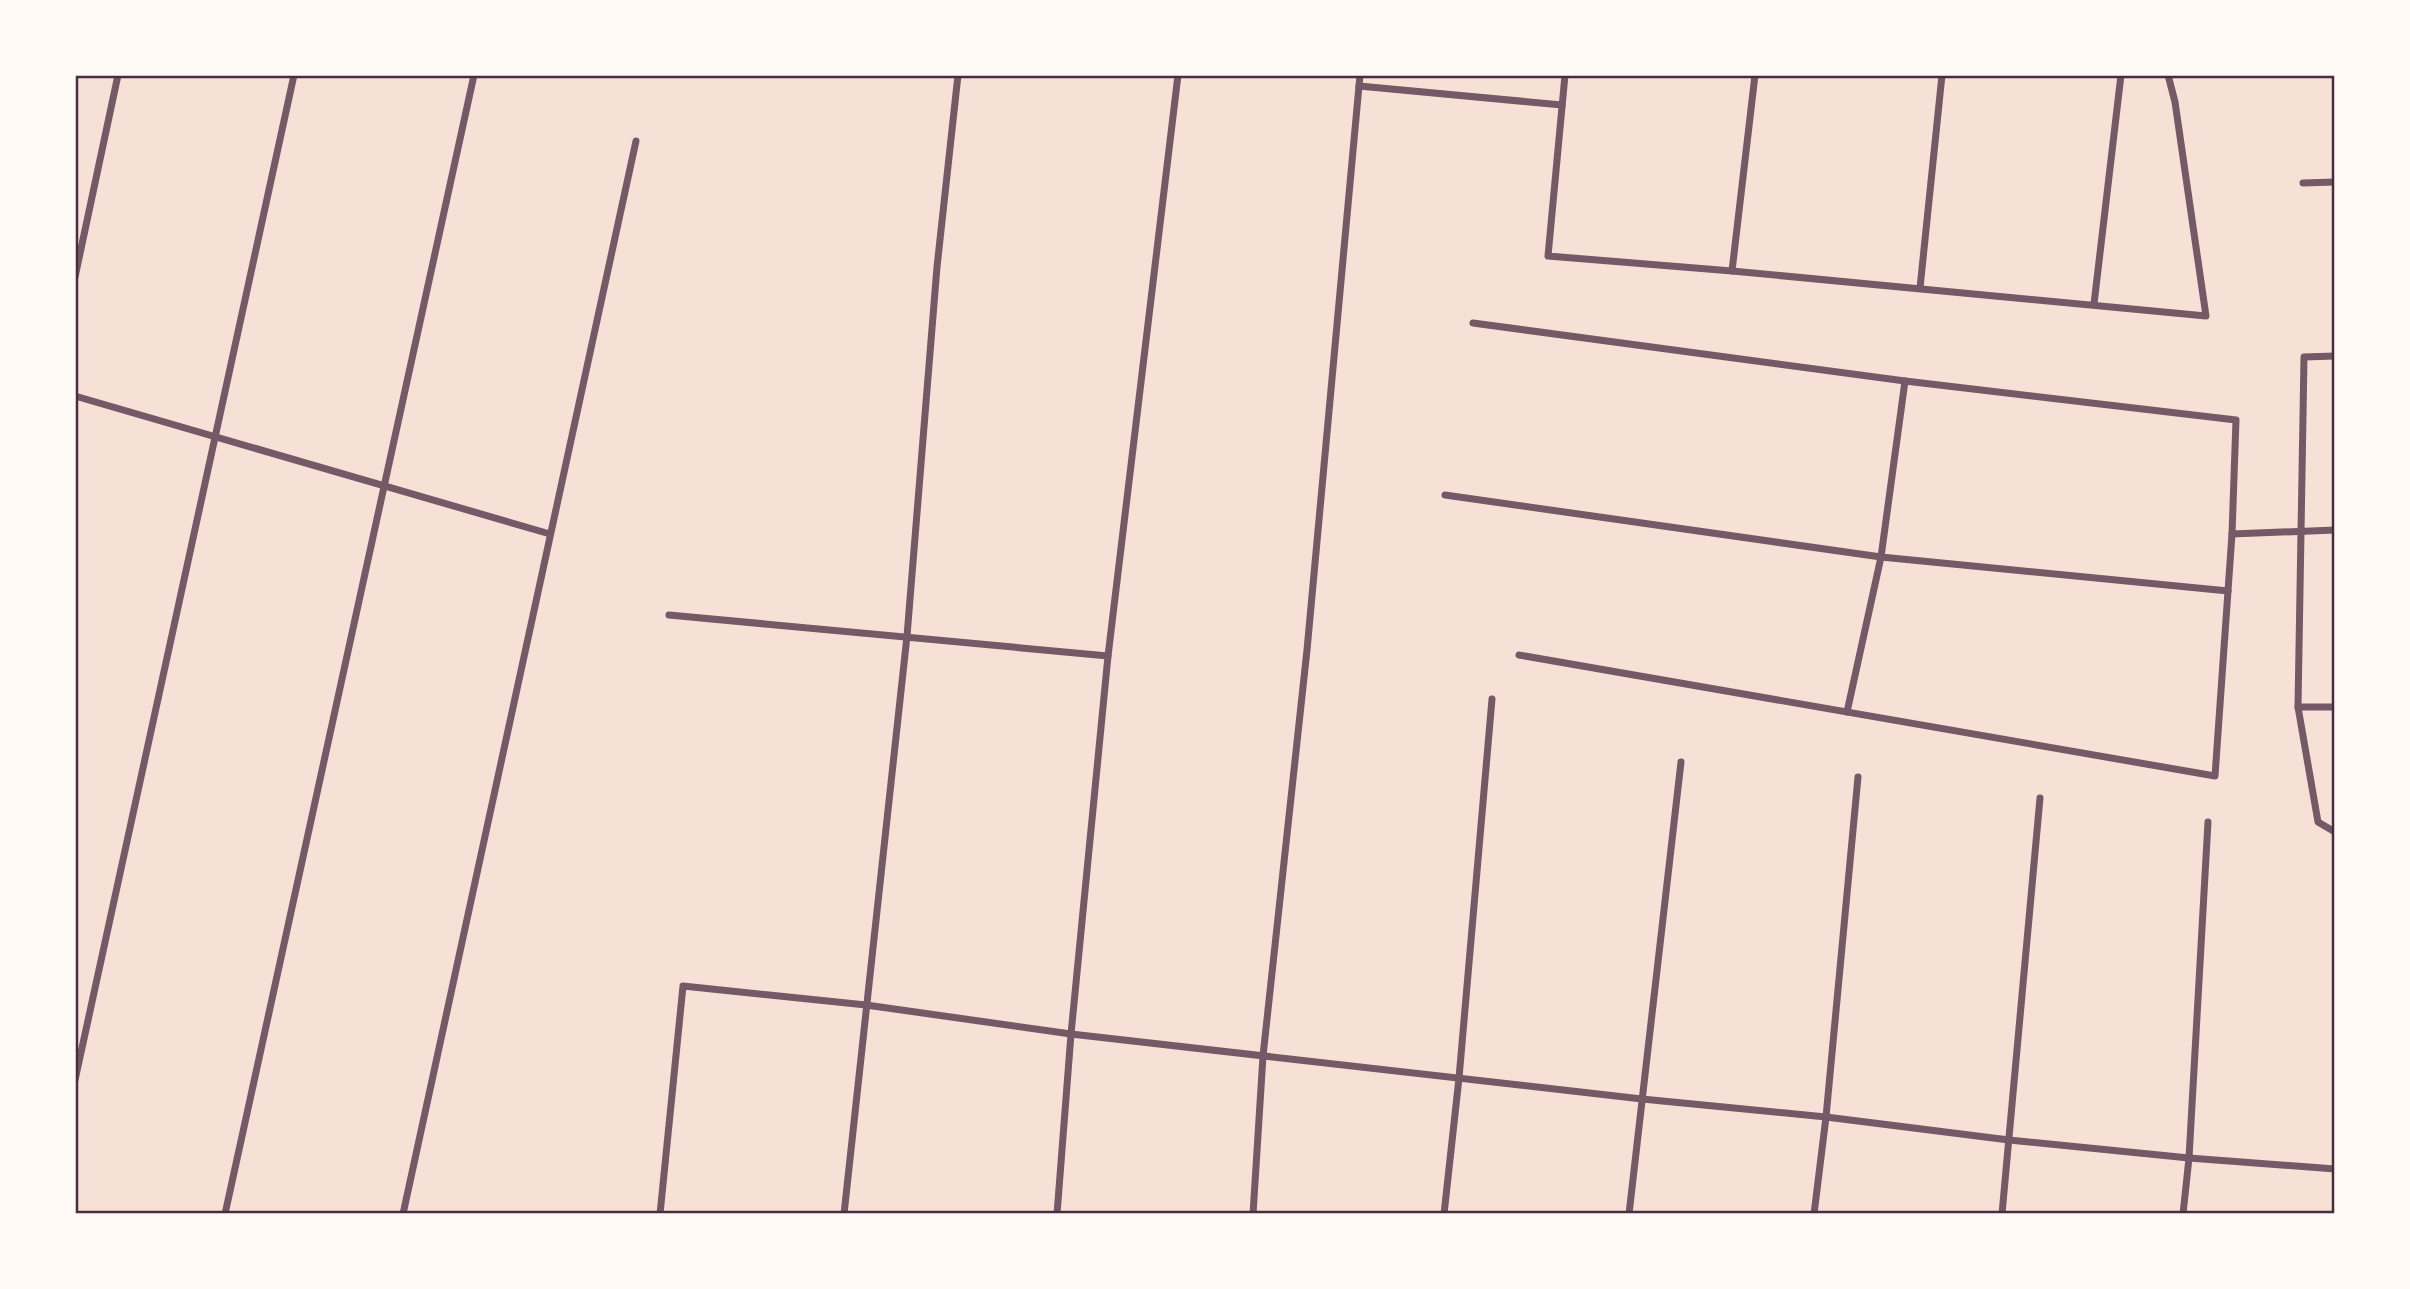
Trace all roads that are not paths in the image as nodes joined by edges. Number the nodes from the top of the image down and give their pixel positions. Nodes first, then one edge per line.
1 (118, 75) edge
2 (294, 75) edge
3 (474, 75) edge
4 (958, 75) edge
5 (1178, 75) edge
6 (1360, 75) edge
7 (1565, 75) edge
8 (1755, 75) edge
9 (1942, 75) edge
10 (2121, 75) edge
11 (2168, 75) edge
12 (1359, 86) junction
13 (1562, 105) junction
14 (636, 141) dead end
15 (2335, 182) edge
16 (2303, 183) dead end
17 (1732, 271) junction
18 (75, 277) edge
19 (1920, 288) junction
20 (2094, 304) junction
21 (1473, 323) dead end
22 (2335, 356) edge
23 (1905, 381) junction
24 (75, 396) edge
25 (215, 437) junction
26 (384, 486) junction
27 (1445, 495) dead end
28 (2335, 530) edge
29 (2300, 531) junction
30 (550, 534) junction
31 (2232, 534) junction
32 (1881, 557) junction
33 (2228, 591) junction
34 (669, 615) dead end
35 (906, 636) junction
36 (1519, 655) dead end
37 (1108, 656) junction
38 (1492, 699) dead end
39 (2298, 707) junction
40 (2335, 707) edge
41 (1847, 712) junction
42 (1681, 761) dead end
43 (1858, 777) dead end
44 (2040, 798) dead end
45 (2208, 822) dead end
46 (2335, 832) edge
47 (866, 1006) junction
48 (1071, 1034) junction
49 (1263, 1056) junction
50 (1460, 1078) junction
51 (75, 1080) edge
52 (1642, 1099) junction
53 (1826, 1116) junction
54 (2009, 1140) junction
55 (2189, 1158) junction
56 (2335, 1169) edge
57 (225, 1214) edge
58 (403, 1214) edge
59 (660, 1214) edge
60 (844, 1214) edge
61 (1057, 1214) edge
62 (1252, 1214) edge
63 (1444, 1214) edge
64 (1629, 1214) edge
65 (1814, 1214) edge
66 (2002, 1214) edge
67 (2183, 1214) edge

1 - 18 street
2 - 25 street
3 - 26 street
4 - 35 street
5 - 37 street
6 - 12 street
7 - 13 street
8 - 17 street
9 - 19 street
10 - 20 street
11 - 20 street
12 - 13 street
12 - 49 street
13 - 17 street
14 - 30 street
15 - 16 street
17 - 19 street
19 - 20 street
21 - 23 street
22 - 29 street
23 - 31 street
23 - 32 street
24 - 25 street
25 - 26 street
25 - 51 street
26 - 30 street
26 - 57 street
27 - 32 street
28 - 29 street
29 - 31 street
29 - 39 street
30 - 58 street
31 - 33 street
32 - 33 street
32 - 41 street
33 - 41 street
34 - 35 street
35 - 37 street
35 - 47 street
36 - 41 street
37 - 48 street
38 - 50 street
39 - 40 street
39 - 46 street
42 - 52 street
43 - 53 street
44 - 54 street
45 - 55 street
47 - 48 street
47 - 59 street
47 - 60 street
48 - 49 street
48 - 61 street
49 - 50 street
49 - 62 street
50 - 52 street
50 - 63 street
52 - 53 street
52 - 64 street
53 - 54 street
53 - 65 street
54 - 55 street
54 - 66 street
55 - 56 street
55 - 67 street

